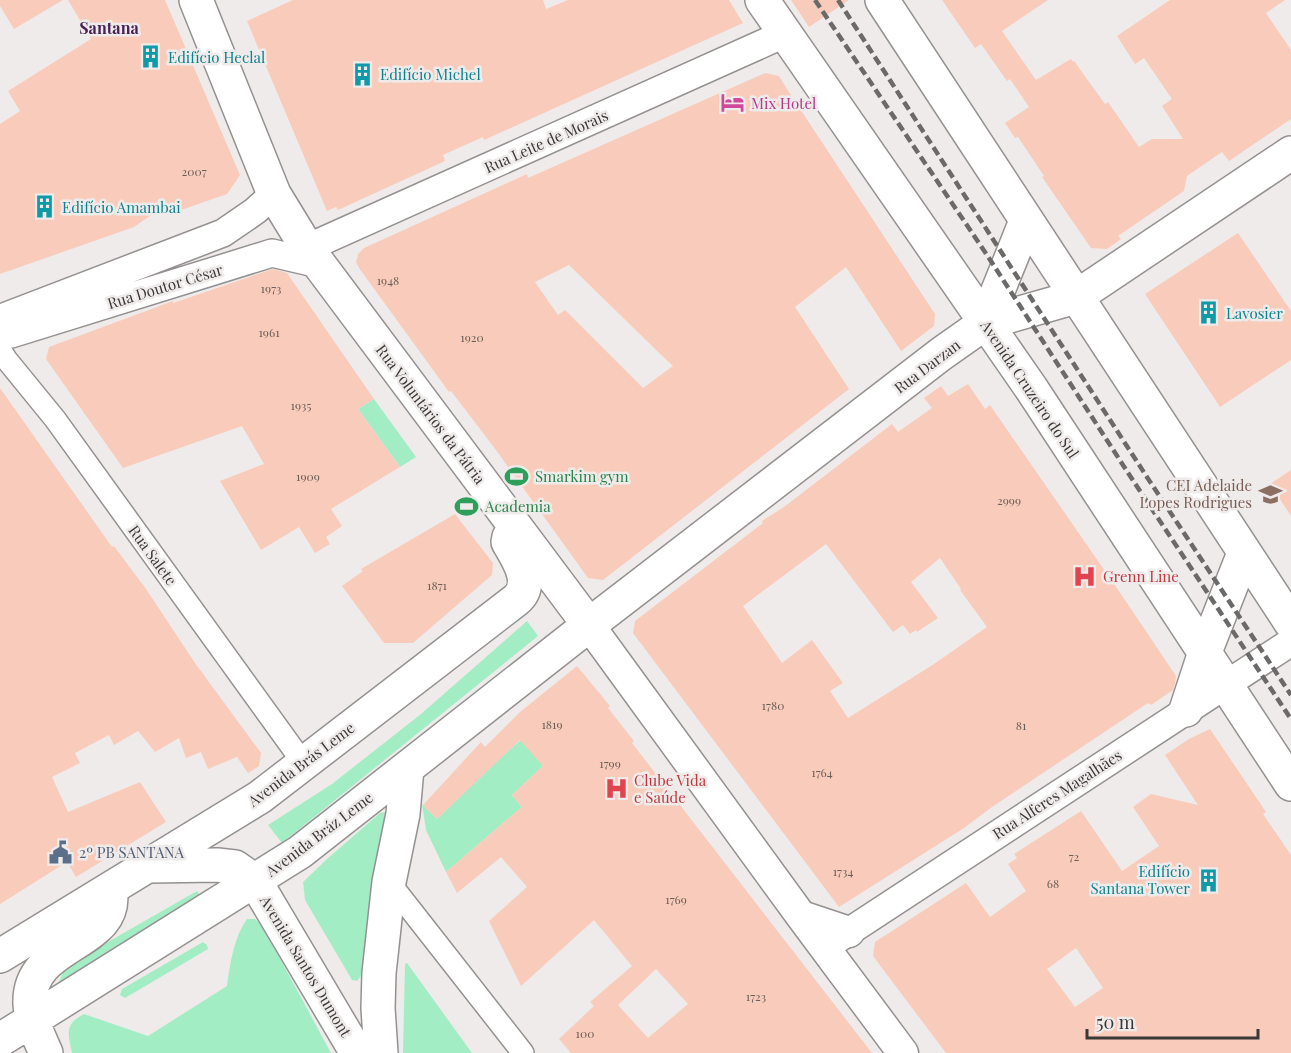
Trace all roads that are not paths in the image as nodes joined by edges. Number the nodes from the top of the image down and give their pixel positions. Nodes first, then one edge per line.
1 (196, 0) edge
2 (762, 0) edge
3 (882, 0) edge
4 (784, 34) junction
5 (1291, 153) edge
6 (274, 194) junction
7 (1026, 221) junction
8 (313, 256) junction
9 (1076, 297) junction
10 (985, 323) junction
11 (3, 332) edge
12 (511, 521) junction
13 (1244, 553) junction
14 (1291, 624) edge
15 (589, 625) junction
16 (1291, 642) edge
17 (1205, 652) junction
18 (1225, 684) junction
19 (1185, 710) junction
20 (304, 764) junction
21 (407, 768) junction
22 (1291, 784) edge
23 (150, 866) junction
24 (255, 881) junction
25 (389, 882) junction
26 (110, 890) junction
27 (836, 940) junction
28 (0, 956) edge
29 (32, 1020) junction
30 (0, 1040) edge
31 (46, 1053) edge
32 (357, 1053) edge
33 (381, 1053) edge
34 (523, 1053) edge
35 (903, 1053) edge

1 - 6 main road, Rua Voluntários da Pátria
2 - 4 main road, Avenida Cruzeiro do Sul
3 - 7 main road
4 - 8 street, Rua Leite de Morais
4 - 10 main road, Avenida Cruzeiro do Sul
5 - 9 main road, Rua Darzan
6 - 8 main road, Rua Voluntários da Pátria
6 - 11 street, Rua Doutor César
7 - 9 main road
7 - 10 main road
8 - 11 street, Rua Doutor César
8 - 12 main road, Rua Voluntários da Pátria
9 - 10 main road, Rua Darzan
9 - 13 main road
10 - 15 main road, Rua Darzan
10 - 17 main road, Avenida Cruzeiro do Sul
11 - 20 street, Rua Salete
12 - 15 main road, Rua Voluntários da Pátria
12 - 20 main road, Avenida Brás Leme
13 - 14 main road
13 - 17 main road
15 - 21 main road, Avenida Bráz Leme
15 - 27 main road, Rua Voluntários da Pátria
16 - 18 street, Rua Alferes Magalhães
17 - 18 main road, Avenida Cruzeiro do Sul
17 - 19 main road
18 - 19 street, Rua Alferes Magalhães
18 - 22 main road, Avenida Cruzeiro do Sul
19 - 27 street, Rua Alferes Magalhães
20 - 23 main road, Avenida Brás Leme
21 - 24 main road, Avenida Bráz Leme
21 - 25 main road
23 - 24 main road, Avenida Santos Dumont
23 - 26 main road, Avenida Brás Leme
24 - 29 main road, Avenida Bráz Leme
24 - 32 main road, Avenida Santos Dumont
25 - 33 main road
25 - 34 street
26 - 28 main road, Avenida Brás Leme
26 - 29 main road
27 - 35 main road, Rua Voluntários da Pátria
29 - 30 main road
29 - 31 main road

